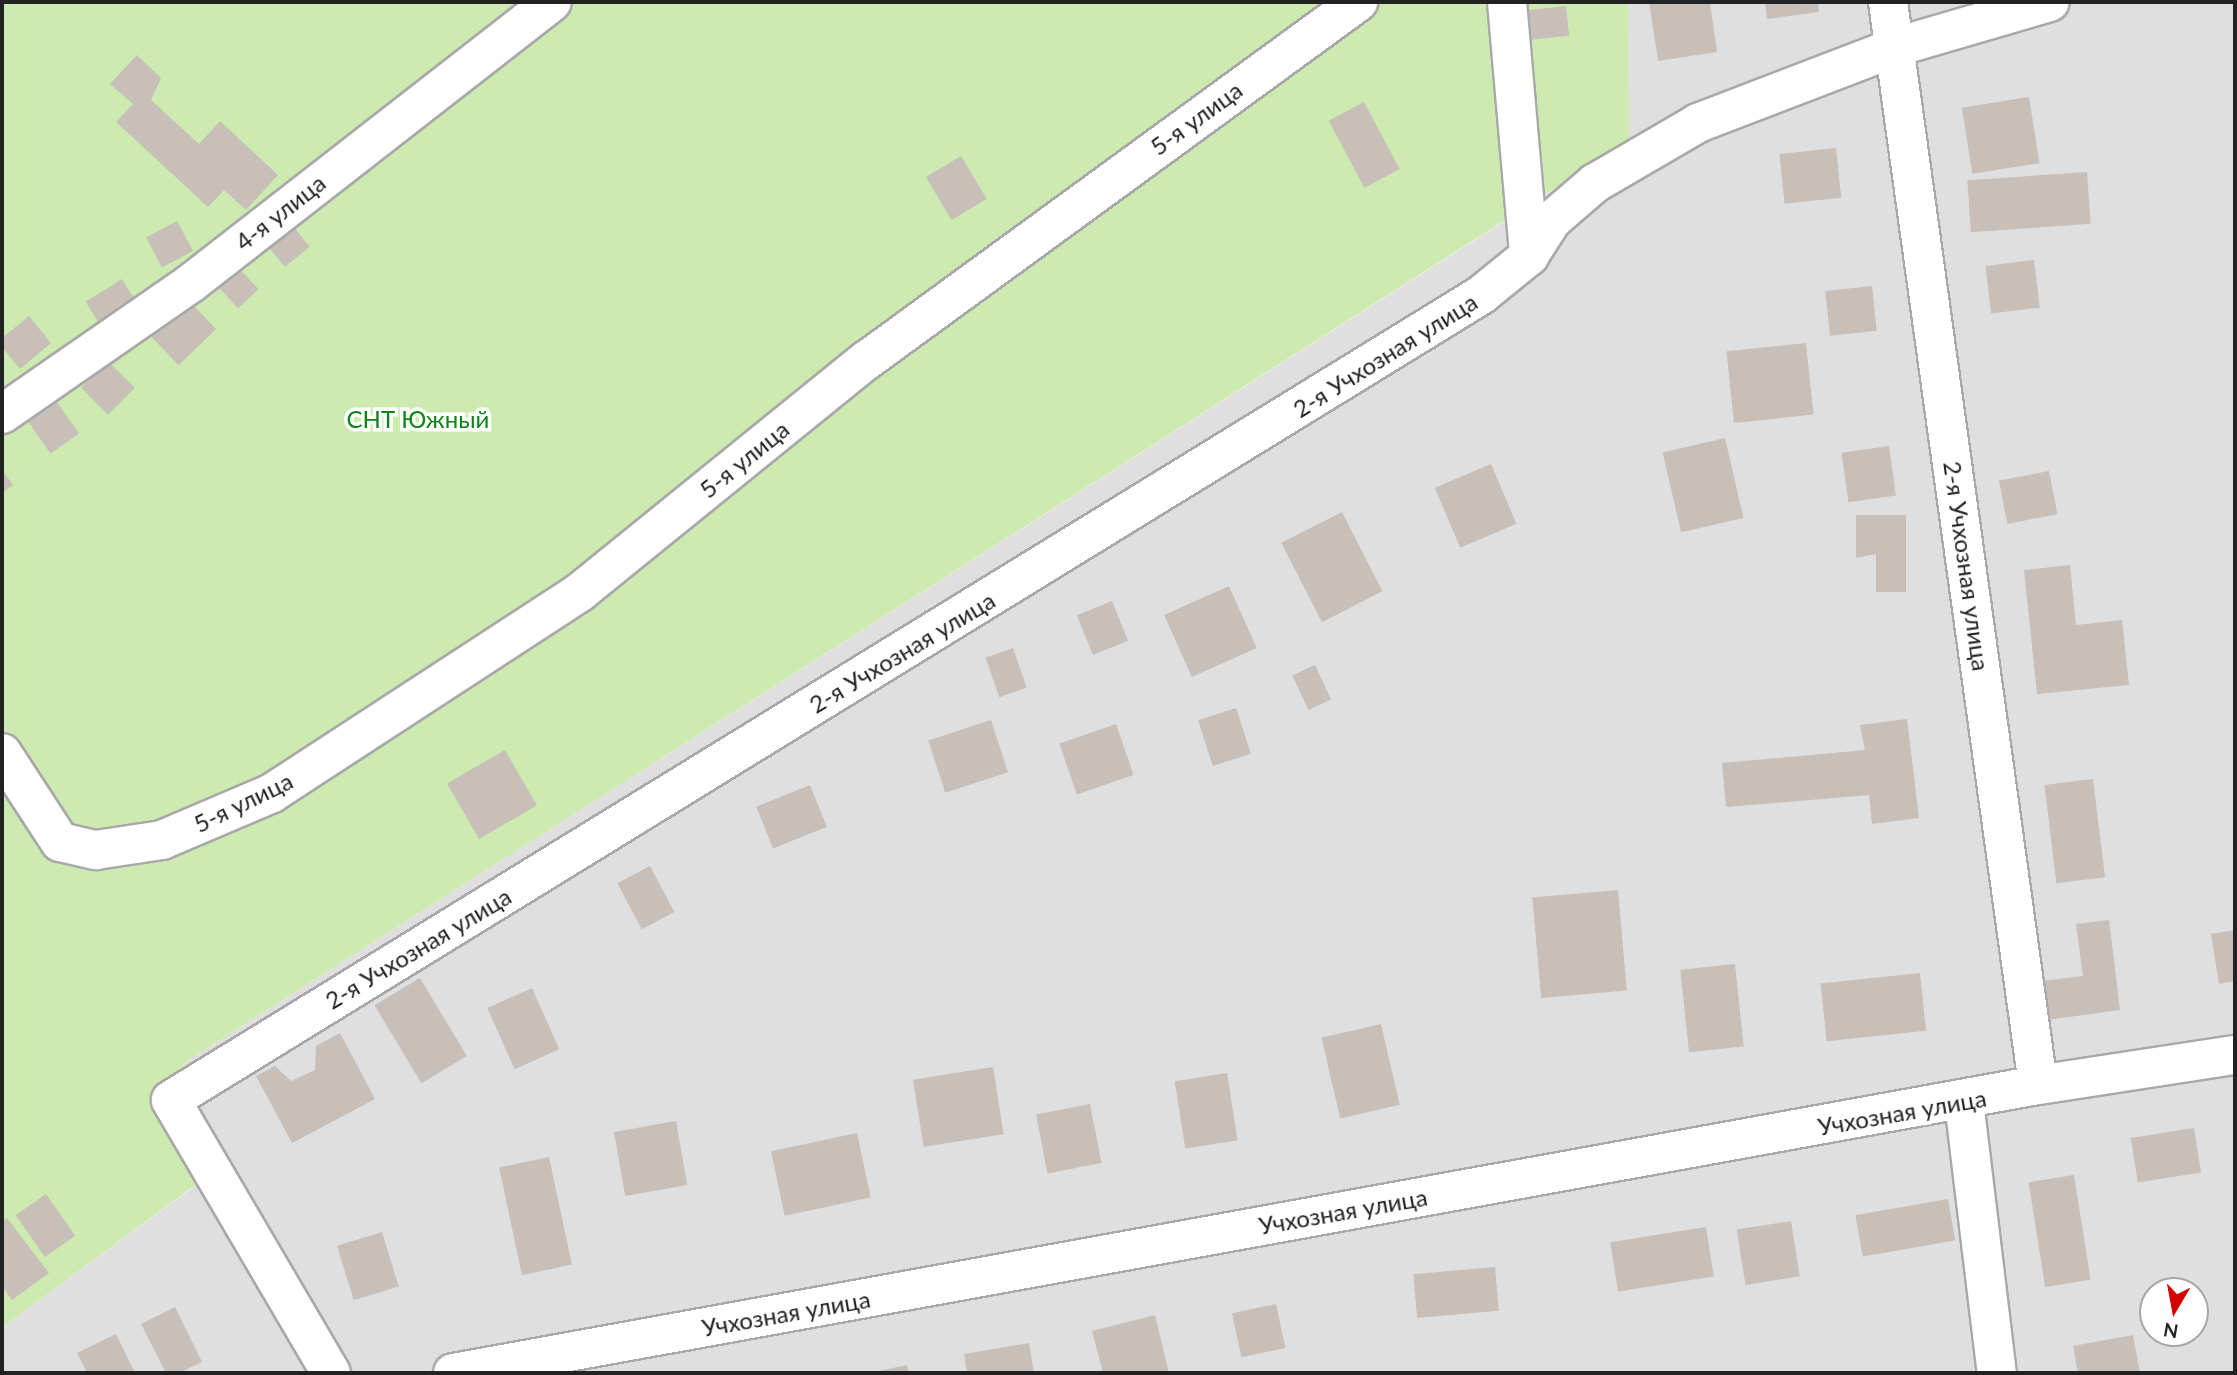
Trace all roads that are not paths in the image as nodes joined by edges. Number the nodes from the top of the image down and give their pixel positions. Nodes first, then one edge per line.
1 (552, 2) edge
2 (1358, 2) edge
3 (1507, 2) edge
4 (1888, 2) edge
5 (2050, 2) edge
6 (1896, 47) junction
7 (1529, 257) junction
8 (2, 414) edge
9 (2, 753) edge
10 (2235, 1055) edge
11 (2038, 1085) junction
12 (1964, 1102) junction
13 (331, 1373) edge
14 (453, 1373) edge
15 (1997, 1373) edge

1 - 8 street, 4-я улица
2 - 9 street, 5-я улица
3 - 7 street
4 - 6 street, 2-я Учхозная улица
5 - 6 street, 2-я Учхозная улица
6 - 7 street, 2-я Учхозная улица
6 - 11 street, 2-я Учхозная улица
7 - 13 street, 2-я Учхозная улица
10 - 11 street, Учхозная улица
11 - 12 street, Учхозная улица
12 - 14 street, Учхозная улица
12 - 15 street

